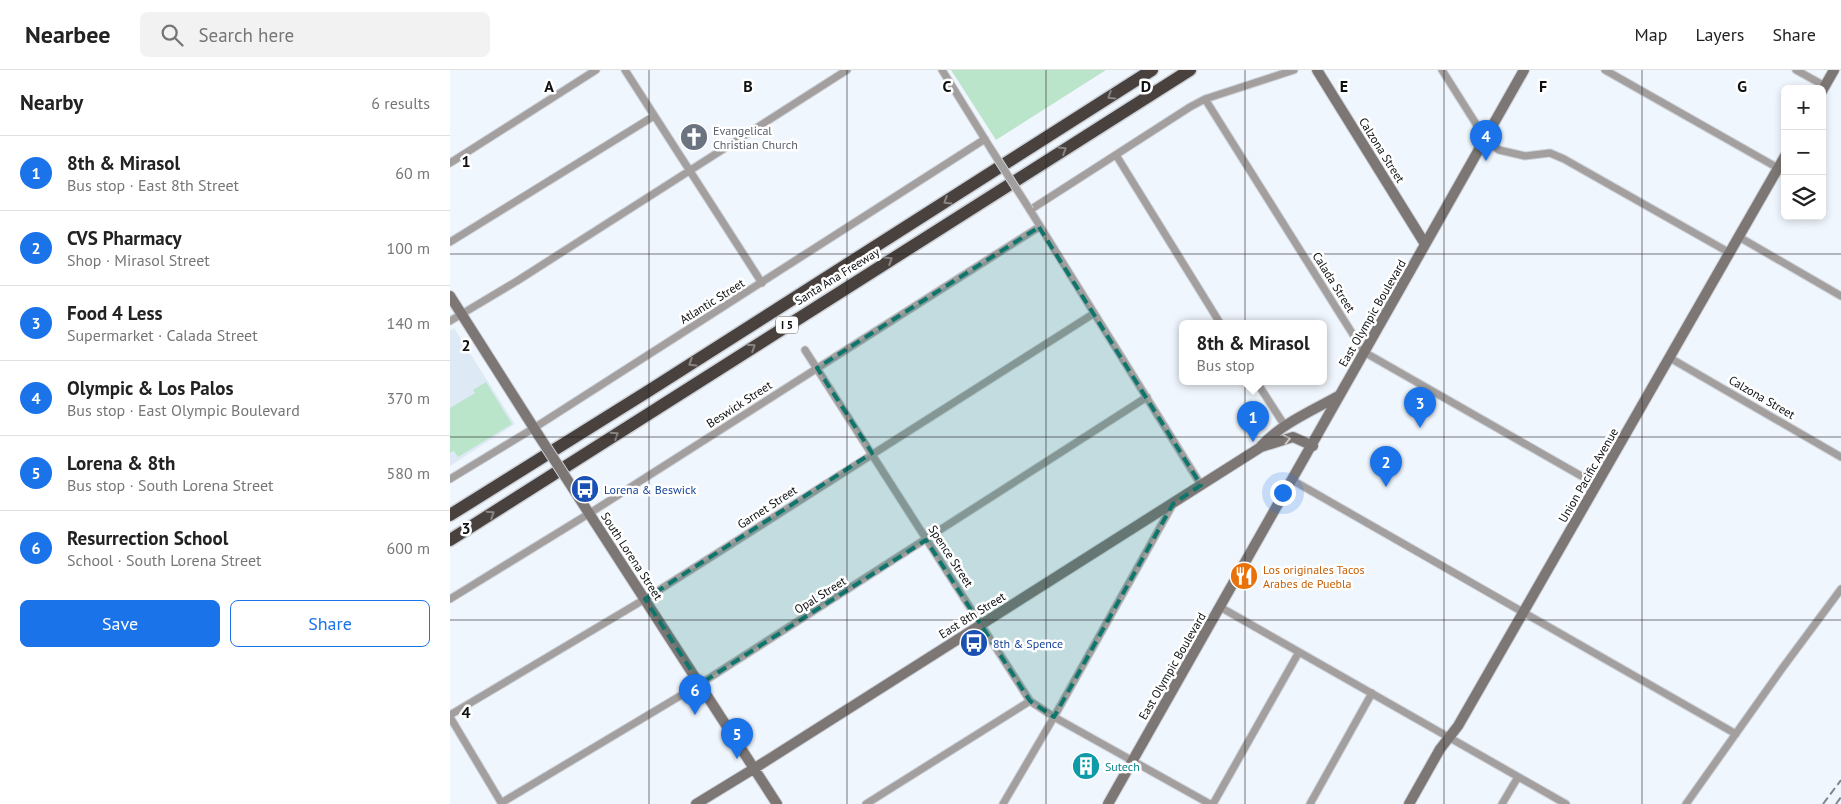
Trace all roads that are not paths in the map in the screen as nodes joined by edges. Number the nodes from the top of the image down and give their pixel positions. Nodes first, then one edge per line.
1 (596, 70) edge
2 (625, 70) edge
3 (847, 70) edge
4 (942, 70) edge
5 (1152, 70) edge
6 (1190, 70) edge
7 (1294, 70) edge
8 (1317, 70) edge
9 (1442, 70) edge
10 (1524, 70) edge
11 (1605, 70) edge
12 (1796, 70) edge
13 (1834, 70) edge
14 (1819, 85) edge
15 (1826, 85) edge
16 (1205, 99) junction
17 (654, 116) junction
18 (1486, 138) junction
19 (985, 139) junction
20 (1116, 155) junction
21 (450, 163) edge
22 (1781, 163) edge
23 (1778, 168) junction
24 (690, 171) junction
25 (1030, 210) junction
26 (1039, 227) junction
27 (1739, 237) junction
28 (450, 242) edge
29 (1425, 244) junction
30 (1730, 253) junction
31 (762, 283) junction
32 (450, 296) edge
33 (1841, 296) edge
34 (461, 314) junction
35 (1093, 314) junction
36 (1218, 320) edge
37 (450, 321) edge
38 (805, 350) dead end
39 (1364, 352) junction
40 (1670, 358) junction
41 (817, 368) junction
42 (1259, 385) edge
43 (1340, 395) junction
44 (1147, 397) junction
45 (1285, 426) junction
46 (537, 432) junction
47 (1312, 446) junction
48 (1260, 447) junction
49 (872, 453) junction
50 (1841, 457) edge
51 (450, 479) edge
52 (1292, 480) junction
53 (1201, 485) junction
54 (1597, 485) junction
55 (1173, 504) junction
56 (590, 513) junction
57 (450, 514) edge
58 (926, 540) junction
59 (450, 542) edge
60 (1841, 589) edge
61 (450, 599) edge
62 (645, 599) junction
63 (1220, 607) junction
64 (1524, 612) junction
65 (981, 624) junction
66 (1299, 652) junction
67 (700, 684) junction
68 (1372, 693) junction
69 (1030, 701) junction
70 (450, 716) edge
71 (1054, 717) junction
72 (1736, 734) junction
73 (1449, 738) junction
74 (1133, 761) junction
75 (755, 768) junction
76 (1518, 777) junction
77 (501, 803) edge
78 (696, 804) edge
79 (777, 804) edge
80 (866, 804) edge
81 (1003, 804) edge
82 (1108, 804) edge
83 (1212, 804) edge
84 (1310, 804) edge
85 (1409, 804) edge
86 (1502, 804) edge
87 (1566, 804) edge
88 (1686, 804) edge

1 - 21 street
2 - 17 street
3 - 24 street
4 - 19 street
5 -> 57 highway, Santa Ana Freeway / I 5
59 -> 6 highway, Santa Ana Freeway / I 5
7 - 16 street
8 - 29 main road, Calzona Street
9 - 18 street
10 - 18 main road, East Olympic Boulevard
11 - 23 street
12 - 14 street
13 - 15 main road
16 - 20 street
16 - 39 street, Calada Street
17 - 24 street
17 - 28 street
18 - 29 main road, East Olympic Boulevard
18 - 30 street
19 - 25 street, bridge
19 - 31 street, Atlantic Street
20 - 25 street
20 - 36 street
22 - 23 main road, Union Pacific Avenue
23 - 27 main road, Union Pacific Avenue
24 - 31 street
24 - 34 street
25 - 26 street
26 - 35 street
26 - 41 street, Beswick Street
27 - 30 main road, Union Pacific Avenue
27 - 33 street
29 - 39 main road, East Olympic Boulevard
30 - 40 main road, Union Pacific Avenue
31 - 46 street, Atlantic Street
32 - 34 main road, South Lorena Street
34 - 37 street
34 - 46 main road, South Lorena Street
35 - 44 street
35 - 49 street, Garnet Street
38 - 41 street, Spence Street
39 - 43 main road, East Olympic Boulevard
39 - 54 street, Calada Street
40 - 50 street, Calzona Street
40 - 54 main road, Union Pacific Avenue
41 - 49 street, Spence Street
41 - 56 street, Beswick Street
42 - 45 street
43 - 45 main road, East 8th Street
43 - 47 main road, East Olympic Boulevard
44 - 53 street
44 - 58 street, Opal Street
45 - 48 main road, East 8th Street
46 - 51 street, Atlantic Street
46 - 56 main road, South Lorena Street, bridge
48 -> 47 main road, East 8th Street
47 - 52 main road, East Olympic Boulevard
48 - 53 main road, East 8th Street
49 - 58 street, Spence Street
49 - 62 street, Garnet Street
52 - 63 main road, East Olympic Boulevard
52 - 64 street
53 - 55 main road, East 8th Street
54 - 64 main road, Union Pacific Avenue
55 - 65 main road, East 8th Street
55 - 71 street
56 - 61 street, Beswick Street
56 - 62 main road, South Lorena Street
58 - 65 street, Spence Street
58 - 67 street, Opal Street
60 - 72 street
62 - 67 main road, South Lorena Street
62 - 70 street, Garnet Street
63 - 66 street
63 - 74 main road, East Olympic Boulevard
64 - 72 street
64 - 73 main road, Union Pacific Avenue
65 - 69 street, Spence Street
65 - 75 main road, East 8th Street
66 - 68 street
66 - 83 street
67 - 75 main road, South Lorena Street
67 - 77 street, Opal Street
68 - 73 street
68 - 84 street
69 - 71 street, Spence Street
69 - 80 street
70 - 77 street
71 - 74 street, Spence Street
71 - 81 street
72 - 88 street
73 - 76 street
73 - 85 main road, Union Pacific Avenue
74 - 82 main road, East Olympic Boulevard
74 - 83 street, Spence Street
75 - 78 main road, East 8th Street
75 - 79 main road, South Lorena Street
76 - 86 street
76 - 87 street

